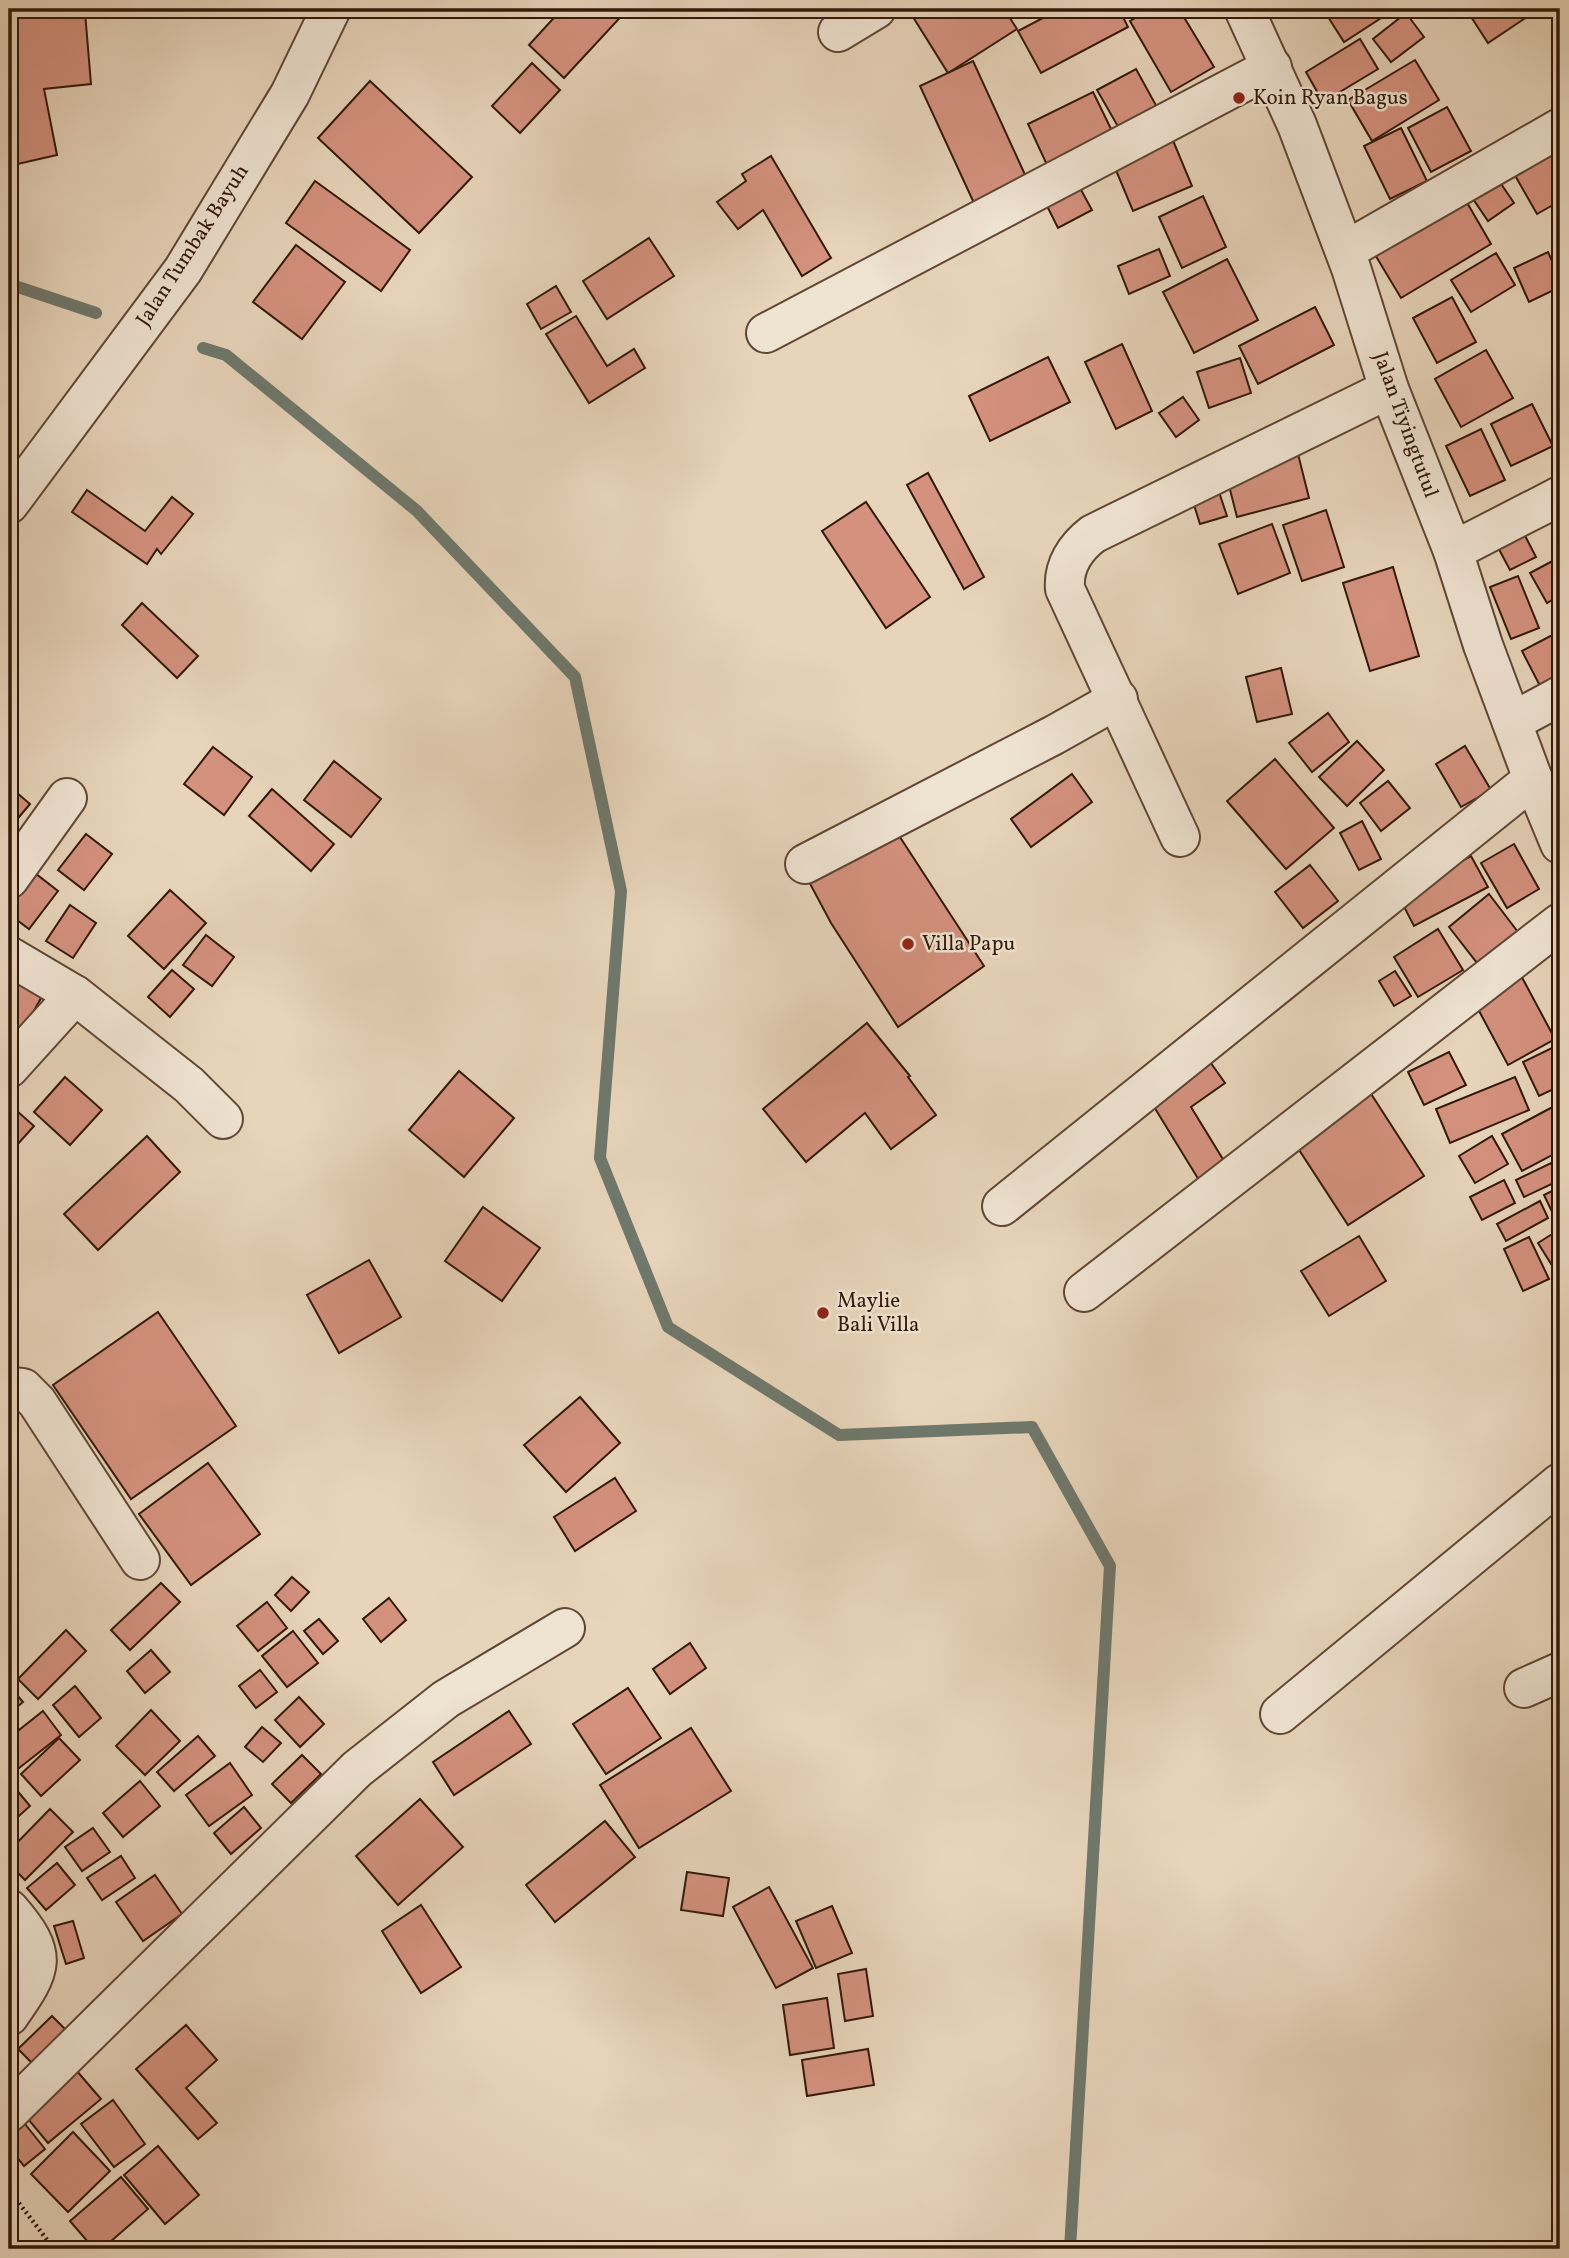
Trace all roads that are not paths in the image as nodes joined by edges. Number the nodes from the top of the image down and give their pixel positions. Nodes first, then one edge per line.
1 (331, 9) edge
2 (876, 9) edge
3 (1244, 9) edge
4 (838, 32) dead end
5 (1272, 67) junction
6 (1560, 128) edge
7 (1345, 251) junction
8 (766, 333) dead end
9 (1390, 389) junction
10 (1560, 496) edge
11 (9, 503) edge
12 (1453, 551) junction
13 (1560, 696) edge
14 (1118, 699) junction
15 (1512, 722) junction
16 (1533, 779) junction
17 (66, 798) dead end
18 (1180, 837) dead end
19 (1560, 844) edge
20 (805, 864) dead end
21 (9, 878) edge
22 (1560, 923) edge
23 (9, 956) edge
24 (75, 995) junction
25 (9, 1068) edge
26 (223, 1119) dead end
27 (1002, 1206) dead end
28 (1084, 1292) dead end
29 (9, 1394) edge
30 (1560, 1483) edge
31 (140, 1560) dead end
32 (565, 1628) dead end
33 (1560, 1672) edge
34 (1524, 1688) dead end
35 (1280, 1714) dead end
36 (9, 1909) edge
37 (9, 2016) edge
38 (9, 2112) edge

1 - 11 street, Jalan Tumbak Bayuh
2 - 4 street
3 - 5 street, Jalan Tiyingtutul
5 - 7 street, Jalan Tiyingtutul
5 - 8 street
6 - 7 street
7 - 9 street, Jalan Tiyingtutul
9 - 12 street, Jalan Tiyingtutul
9 - 14 street
10 - 12 street
12 - 15 street, Jalan Tiyingtutul
13 - 15 street
14 - 18 street
14 - 20 street
15 - 16 street, Jalan Tiyingtutul
16 - 19 street, Jalan Tiyingtutul
16 - 27 street
17 - 21 street
22 - 28 street
23 - 24 street
24 - 25 street
24 - 26 street
29 - 31 street
30 - 35 street
32 - 38 street
33 - 34 street
36 - 37 street

